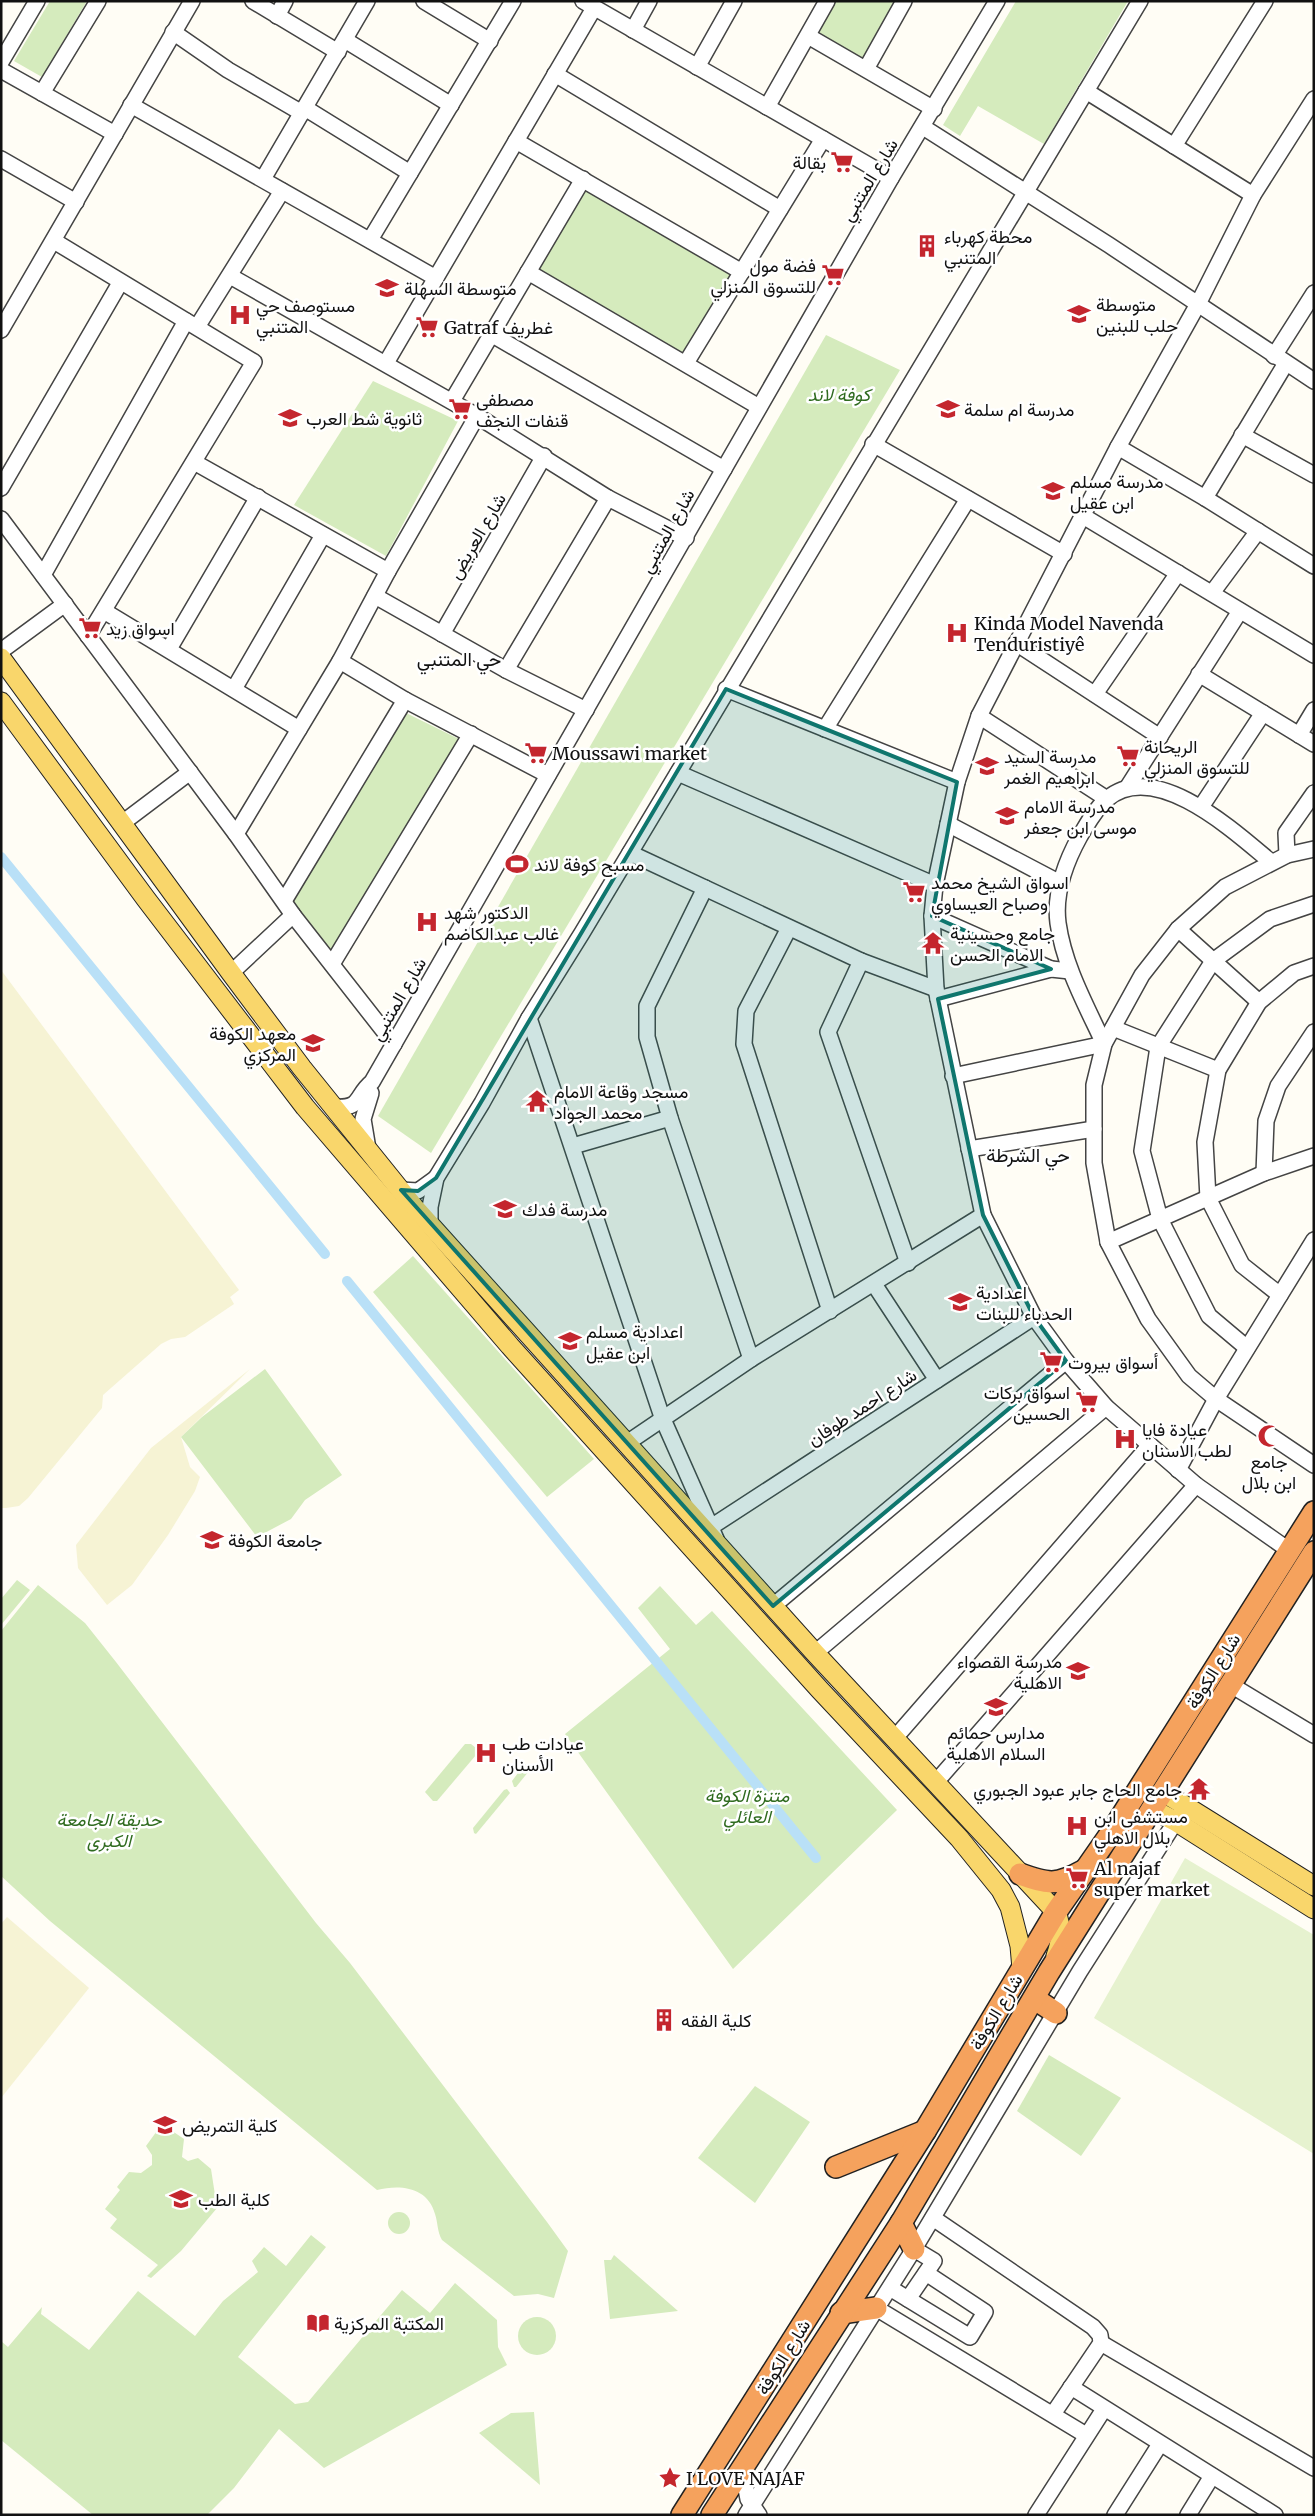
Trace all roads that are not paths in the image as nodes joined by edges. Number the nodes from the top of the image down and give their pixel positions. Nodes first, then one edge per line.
1 (37, 1) edge
2 (98, 1) edge
3 (192, 1) edge
4 (253, 1) edge
5 (285, 1) edge
6 (367, 1) edge
7 (424, 1) edge
8 (513, 1) edge
9 (649, 1) edge
10 (734, 1) edge
11 (827, 1) edge
12 (904, 1) edge
13 (997, 1) edge
14 (1140, 1) edge
15 (1265, 1) edge
16 (588, 4) edge
17 (277, 16) junction
18 (633, 30) junction
19 (174, 32) junction
20 (808, 36) junction
21 (490, 41) junction
22 (341, 46) junction
23 (1, 62) edge
24 (697, 67) junction
25 (866, 69) junction
26 (1, 70) edge
27 (555, 74) junction
28 (1086, 91) junction
29 (42, 92) junction
30 (1314, 99) edge
31 (132, 105) junction
32 (451, 105) junction
33 (768, 107) junction
34 (934, 109) junction
35 (303, 111) junction
36 (923, 127) junction
37 (115, 134) junction
38 (823, 139) junction
39 (516, 141) junction
40 (1174, 146) junction
41 (3, 164) edge
42 (410, 173) junction
43 (891, 178) junction
44 (583, 179) junction
45 (262, 180) junction
46 (282, 191) junction
47 (1026, 192) junction
48 (1253, 195) junction
49 (76, 202) junction
50 (780, 209) junction
51 (370, 240) junction
52 (54, 241) junction
53 (528, 272) junction
54 (742, 272) junction
55 (230, 276) junction
56 (436, 278) junction
57 (120, 283) junction
58 (1314, 293) edge
59 (1198, 304) junction
60 (192, 324) junction
61 (1, 330) edge
62 (491, 334) junction
63 (1280, 360) junction
64 (386, 363) junction
65 (686, 363) junction
66 (1314, 381) edge
67 (452, 401) junction
68 (759, 407) junction
69 (477, 416) junction
70 (1242, 435) junction
71 (873, 444) junction
72 (1118, 447) junction
73 (544, 456) junction
74 (194, 462) junction
75 (724, 469) junction
76 (1314, 475) edge
77 (1, 488) edge
78 (258, 498) junction
79 (608, 498) junction
80 (1205, 498) junction
81 (968, 499) junction
82 (1083, 516) junction
83 (1, 519) edge
84 (1258, 531) junction
85 (323, 535) junction
86 (686, 538) junction
87 (1064, 554) junction
88 (1314, 566) edge
89 (388, 571) junction
90 (1178, 573) junction
91 (43, 575) junction
92 (1212, 594) junction
93 (375, 596) junction
94 (65, 604) junction
95 (1240, 610) junction
96 (104, 611) junction
97 (442, 634) junction
98 (88, 636) junction
99 (1016, 642) junction
100 (169, 649) junction
101 (1, 651) edge
102 (1314, 655) edge
103 (340, 661) junction
104 (4, 667) edge
105 (506, 670) junction
106 (1199, 674) junction
107 (234, 689) junction
108 (726, 690) junction
109 (1095, 694) junction
110 (405, 700) junction
111 (1, 702) edge
112 (586, 710) junction
113 (1314, 710) edge
114 (1263, 713) junction
115 (979, 716) junction
116 (299, 729) junction
117 (825, 729) junction
118 (471, 734) junction
119 (1299, 735) junction
120 (1160, 737) junction
121 (1314, 744) edge
122 (190, 772) junction
123 (678, 773) junction
124 (548, 775) junction
125 (957, 782) junction
126 (1127, 788) junction
127 (1314, 793) edge
128 (1107, 799) junction
129 (1201, 807) junction
130 (121, 824) junction
131 (948, 824) junction
132 (236, 834) junction
133 (1314, 849) edge
134 (630, 853) junction
135 (1287, 855) junction
136 (1271, 862) junction
137 (1060, 883) junction
138 (935, 885) junction
139 (705, 888) junction
140 (284, 901) junction
141 (1314, 904) edge
142 (293, 915) junction
143 (932, 916) junction
144 (789, 928) junction
145 (1178, 929) junction
146 (861, 961) junction
147 (1213, 961) junction
148 (332, 964) junction
149 (1314, 966) edge
150 (1051, 969) junction
151 (1070, 971) junction
152 (231, 973) junction
153 (937, 994) junction
154 (1259, 1002) junction
155 (529, 1018) junction
156 (1113, 1028) junction
157 (1314, 1032) edge
158 (394, 1044) junction
159 (1104, 1044) junction
160 (1158, 1047) junction
161 (1218, 1070) junction
162 (953, 1076) junction
163 (372, 1082) junction
164 (333, 1106) junction
165 (670, 1118) junction
166 (1094, 1129) junction
167 (573, 1146) junction
168 (368, 1150) junction
169 (969, 1150) junction
170 (1314, 1156) edge
171 (1264, 1173) junction
172 (436, 1178) junction
173 (401, 1190) junction
174 (1208, 1198) junction
175 (983, 1215) junction
176 (1160, 1218) junction
177 (430, 1224) junction
178 (1314, 1240) edge
179 (1108, 1242) junction
180 (908, 1263) junction
181 (874, 1284) junction
182 (1280, 1295) junction
183 (830, 1311) junction
184 (1034, 1317) junction
185 (1247, 1348) junction
186 (751, 1359) junction
187 (1066, 1361) junction
188 (937, 1380) junction
189 (1216, 1399) junction
190 (1106, 1407) junction
191 (662, 1417) junction
192 (627, 1444) junction
193 (1150, 1446) junction
194 (1314, 1465) edge
195 (1178, 1470) junction
196 (653, 1473) junction
197 (1196, 1485) junction
198 (639, 1488) junction
199 (1314, 1512) edge
200 (711, 1527) junction
201 (718, 1545) junction
202 (1290, 1550) junction
203 (1312, 1558) edge
204 (773, 1606) junction
205 (815, 1654) junction
206 (1231, 1685) junction
207 (1314, 1735) edge
208 (894, 1739) junction
209 (936, 1782) junction
210 (1158, 1801) junction
211 (1186, 1806) junction
212 (1175, 1821) junction
213 (1111, 1833) junction
214 (1134, 1840) junction
215 (999, 1849) junction
216 (980, 1863) junction
217 (1083, 1870) junction
218 (1020, 1874) junction
219 (1314, 1886) edge
220 (1314, 1909) edge
221 (1056, 1912) junction
222 (1022, 1969) junction
223 (1049, 1972) junction
224 (1034, 1999) junction
225 (1056, 2012) junction
226 (925, 2131) junction
227 (836, 2167) dead end
228 (934, 2218) junction
229 (901, 2222) junction
230 (860, 2236) junction
231 (914, 2249) junction
232 (883, 2252) junction
233 (926, 2273) junction
234 (833, 2280) junction
235 (890, 2288) junction
236 (855, 2293) junction
237 (908, 2299) junction
238 (876, 2308) junction
239 (841, 2314) junction
240 (1101, 2343) junction
241 (1071, 2387) junction
242 (1104, 2409) junction
243 (1053, 2414) junction
244 (1086, 2435) junction
245 (1160, 2444) junction
246 (742, 2468) junction
247 (1314, 2468) edge
248 (1212, 2476) junction
249 (752, 2512) edge
250 (1267, 2513) edge
251 (682, 2515) edge
252 (712, 2515) edge
253 (1036, 2515) edge
254 (1115, 2515) edge
255 (1188, 2515) edge

1 - 23 street
2 - 29 street
3 - 19 street
4 - 17 street
5 - 17 street
6 - 22 street
7 - 21 street
8 - 21 street
9 - 18 street
10 - 24 street
11 - 20 street
12 - 25 street
13 - 34 street, شارع المتنبي
14 - 28 street
15 - 40 street
16 - 18 street
16 - 27 street
17 - 22 street
18 - 24 street
19 - 31 street
19 - 35 street
20 - 25 street
20 - 33 street
21 - 32 street
22 - 32 street
22 - 35 street
24 - 33 street
25 - 34 street
26 - 29 street
27 - 39 street
27 - 50 street
28 - 40 street
28 - 47 street
29 - 37 street
30 - 48 street
31 - 37 street
31 - 45 street
32 - 42 street
33 - 38 street
34 - 36 street, شارع المتنبي
35 - 42 street
35 - 45 street
36 - 43 street, شارع المتنبي
36 - 47 street
37 - 49 street
38 - 43 street
38 - 50 street
39 - 44 street
39 - 56 street
40 - 48 street
41 - 49 street
42 - 51 street
43 - 68 street, شارع المتنبي
44 - 53 street
44 - 54 street
45 - 46 street
46 - 51 street
46 - 55 street
47 - 59 street
47 - 71 street
48 - 59 street
49 - 52 street
50 - 54 street
51 - 56 street
52 - 57 street
52 - 61 street
53 - 62 street
53 - 65 street
54 - 65 street
55 - 60 street
55 - 64 street
56 - 64 street
57 - 60 street
57 - 77 street
58 - 63 street
59 - 63 street
59 - 72 street
60 - 74 street
60 - 91 street
62 - 67 street
62 - 75 street
63 - 66 street
63 - 70 street
64 - 67 street
65 - 68 street
67 - 69 street
68 - 75 street, شارع المتنبي
69 - 73 street
69 - 89 street
70 - 76 street
70 - 80 street
71 - 81 street
71 - 108 street
72 - 80 street
72 - 82 street
73 - 79 street
73 - 97 street, شارع العريض
74 - 78 street
74 - 96 street
75 - 86 street, شارع المتنبي
78 - 85 street
78 - 100 street
79 - 86 street
79 - 105 street
80 - 84 street
81 - 87 street
81 - 117 street
82 - 87 street
82 - 90 street
83 - 91 street
84 - 88 street
84 - 92 street
85 - 89 street
85 - 107 street
86 - 112 street, شارع المتنبي
87 - 99 street
89 - 93 street
90 - 92 street
90 - 109 street
91 - 94 street
92 - 95 street
93 - 97 street
93 - 103 street
94 - 98 street
94 - 101 street
95 - 102 street
95 - 106 street
96 - 98 street
96 - 100 street
97 - 105 street
98 - 122 street
99 - 109 street
99 - 115 street
100 - 107 street
103 - 110 street
103 - 116 street
104 - 130 main road
105 - 112 street
106 - 114 street
106 - 120 street
107 - 116 street
108 - 117 street
108 - 123 street
109 - 120 street
110 - 118 street
110 - 140 street
111 - 198 main road
112 - 124 street, شارع المتنبي
113 - 119 street
114 - 119 street
114 - 129 street
115 - 125 street
115 - 128 street
116 - 132 street
117 - 125 street
118 - 124 street
118 - 148 street
119 - 121 street
120 - 126 street
122 - 130 street
122 - 132 street
123 - 134 street
123 - 138 street
124 - 158 street, شارع المتنبي
125 - 131 street
126 - 128 street
126 - 129 street
127 - 135 street
128 - 137 street
129 - 136 street
130 - 152 main road
131 - 137 street
131 - 138 street
132 - 140 street
133 - 135 street
134 - 139 street
134 - 155 street
135 - 136 street
136 - 145 street
137 - 151 street
138 - 143 street
139 - 144 street
139 - 165 street
140 - 142 street
141 - 147 street
142 - 148 street
142 - 152 street
143 - 150 street
143 - 153 street
144 - 146 street
144 - 183 street
145 - 147 street
145 - 156 street
146 - 153 street
146 - 180 street
147 - 154 street
147 - 160 street
148 - 158 street
149 - 154 street
150 - 151 street
150 - 153 street
151 - 159 street
152 - 164 main road
153 - 162 street
154 - 161 street
155 - 167 street
155 - 172 street
156 - 159 street
156 - 160 street
157 - 171 street
158 - 163 street, شارع المتنبي
159 - 162 street
159 - 166 street
160 - 161 street
160 - 176 street
161 - 174 street
162 - 169 street
163 - 164 street, شارع المتنبي
163 - 168 street, شارع المتنبي
164 - 168 main road
165 - 167 street
165 - 186 street
166 - 169 street
166 - 179 street
167 - 191 street
168 - 173 main road
169 - 175 street
170 - 171 street
171 - 174 street
172 - 173 street
172 - 177 street
173 - 177 main road
174 - 176 street
174 - 182 street
175 - 180 street
175 - 184 street
176 - 179 street
176 - 185 street
177 - 192 main road
178 - 182 street
179 - 189 street
180 - 181 street
181 - 183 street
181 - 188 street
182 - 185 street
183 - 186 street
184 - 187 street
184 - 188 street, شارع احمد طوفان
185 - 189 street
186 - 191 street
187 - 190 street
187 - 204 street
188 - 200 street, شارع احمد طوفان
189 - 194 street
189 - 195 street
190 - 193 street
190 - 205 street
191 - 192 street
191 - 200 street
192 - 196 main road
193 - 195 street
193 - 208 street
195 - 197 street
196 - 198 main road
196 - 201 main road
197 - 202 street
197 - 209 street
198 - 216 main road
199 - 202 highway, شارع الكوفة
200 - 201 street
201 - 204 main road
202 - 213 highway, شارع الكوفة
203 - 206 highway, شارع الكوفة
204 - 205 main road
205 - 208 main road
206 - 207 street
206 - 210 highway, شارع الكوفة
208 - 209 main road
209 - 215 main road
210 - 211 main road
210 - 212 main road
210 - 214 highway, شارع الكوفة
211 - 212 street
211 - 219 main road
212 - 220 main road
212 - 225 street
213 - 214 highway
213 - 217 highway, شارع الكوفة
214 - 223 highway, شارع الكوفة
215 - 216 main road
215 - 218 main road
216 - 222 main road
217 - 218 highway
217 - 221 highway, شارع الكوفة
218 - 221 main road
221 - 222 highway, شارع الكوفة
221 - 223 main road
222 - 226 highway, شارع الكوفة
223 - 224 highway, شارع الكوفة
224 - 225 highway
224 - 229 highway, شارع الكوفة
225 - 228 street
226 - 227 highway
226 - 230 highway, شارع الكوفة
228 - 231 street
228 - 240 street
229 - 231 highway
229 - 232 highway, شارع الكوفة
230 - 232 highway
230 - 234 highway, شارع الكوفة
231 - 233 street
231 - 235 street
232 - 236 highway, شارع الكوفة
233 - 237 street
233 - 237 street
234 - 236 highway
234 - 251 highway, شارع الكوفة
235 - 237 street
235 - 238 street
236 - 239 highway, شارع الكوفة
238 - 239 highway
238 - 243 street
238 - 249 street
239 - 246 highway, شارع الكوفة
240 - 241 street
240 - 247 street
241 - 242 street
241 - 243 street
242 - 244 street
242 - 245 street
243 - 244 street
244 - 253 street
245 - 248 street
245 - 254 street
246 - 249 street
246 - 252 highway, شارع الكوفة
248 - 250 street
248 - 255 street

